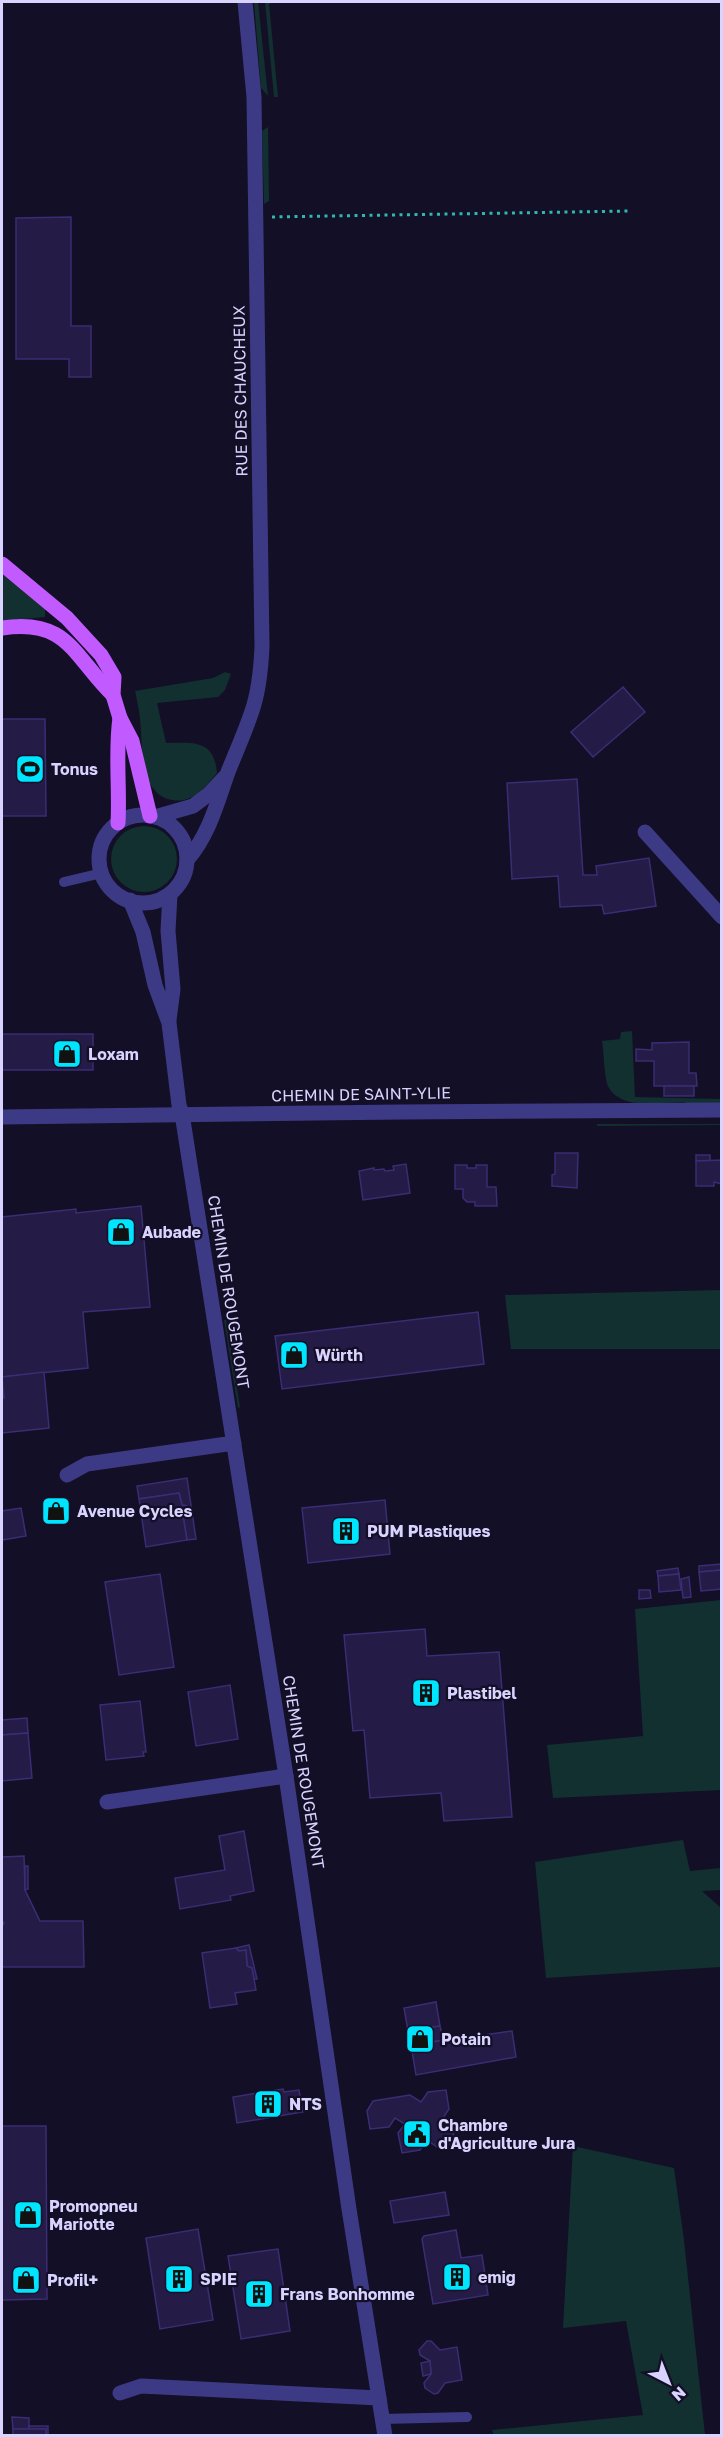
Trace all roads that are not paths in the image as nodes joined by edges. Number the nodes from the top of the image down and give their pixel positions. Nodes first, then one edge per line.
1 (245, 2) edge
2 (2, 564) edge
3 (2, 628) edge
4 (113, 695) junction
5 (120, 718) junction
6 (228, 775) junction
7 (153, 816) junction
8 (118, 823) junction
9 (645, 832) dead end
10 (187, 860) junction
11 (102, 873) junction
12 (64, 882) dead end
13 (170, 894) junction
14 (130, 900) junction
15 (722, 917) edge
16 (169, 1023) junction
17 (722, 1110) edge
18 (182, 1114) junction
19 (2, 1117) edge
20 (234, 1443) junction
21 (67, 1475) dead end
22 (286, 1776) junction
23 (107, 1802) dead end
24 (120, 2393) dead end
25 (379, 2398) junction
26 (467, 2417) dead end
27 (382, 2419) junction
28 (385, 2436) edge

1 - 6 street, RUE DES CHAUCHEUX
2 - 4 main road
3 - 4 main road
4 - 5 main road
5 - 7 main road
5 - 8 main road
6 - 7 street, RUE DES CHAUCHEUX
6 - 10 street, RUE DES CHAUCHEUX
7 - 8 street
7 - 10 street
8 - 11 street
9 - 15 street
10 - 13 street
11 - 12 lane
11 - 14 street
13 - 14 street
13 - 16 street
14 - 16 street
16 - 18 street, CHEMIN DE ROUGEMONT
17 - 18 street, CHEMIN DE SAINT-YLIE
18 - 19 street, CHEMIN DE SAINT-YLIE
18 - 20 street, CHEMIN DE ROUGEMONT
20 - 21 street
20 - 22 street, CHEMIN DE ROUGEMONT
22 - 23 street
22 - 25 street, CHEMIN DE ROUGEMONT
24 - 25 street
25 - 27 street, CHEMIN DE ROUGEMONT
26 - 27 lane
27 - 28 street, CHEMIN DE ROUGEMONT

